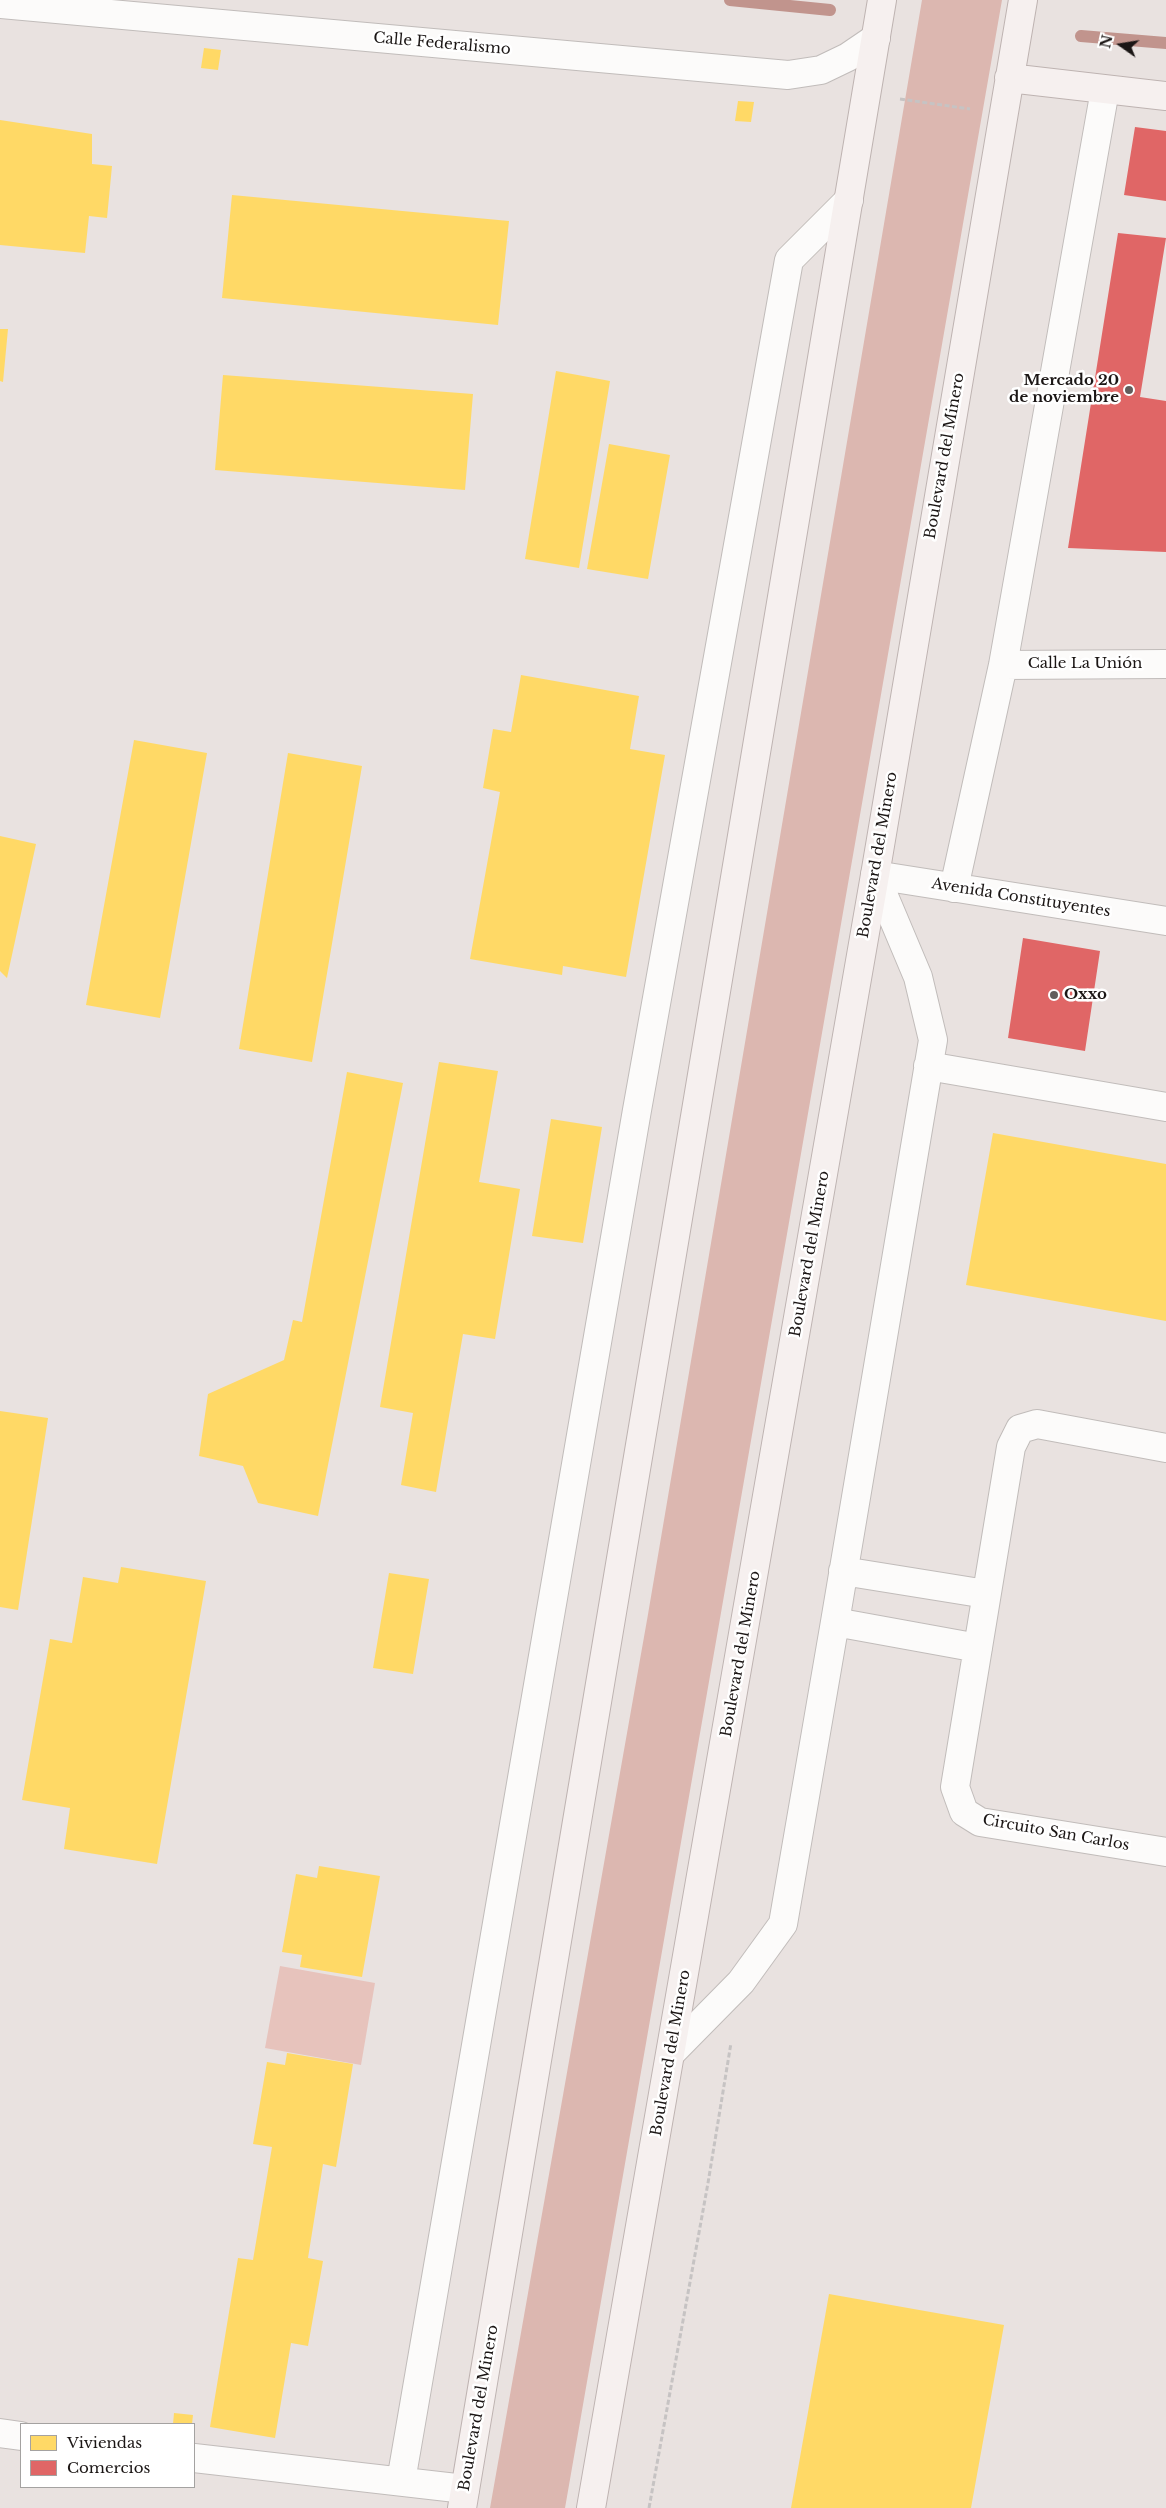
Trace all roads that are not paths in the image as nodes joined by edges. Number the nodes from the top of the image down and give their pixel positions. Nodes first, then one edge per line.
1 (882, 0) edge
2 (1023, 0) edge
3 (0, 4) edge
4 (876, 38) junction
5 (1009, 78) junction
6 (1106, 90) junction
7 (1166, 96) edge
8 (849, 200) junction
9 (1166, 664) edge
10 (1003, 665) junction
11 (876, 875) junction
12 (954, 888) junction
13 (1166, 921) edge
14 (928, 1066) junction
15 (1166, 1108) edge
16 (1166, 1448) edge
17 (843, 1571) junction
18 (986, 1594) junction
19 (835, 1622) junction
20 (978, 1648) junction
21 (1166, 1852) edge
22 (672, 2052) junction
23 (0, 2433) edge
24 (20, 2436) edge
25 (195, 2458) edge
26 (401, 2482) junction
27 (464, 2498) edge
28 (591, 2508) edge

1 - 4 main road, Boulevard del Minero
2 - 5 main road, Boulevard del Minero
3 - 4 street, Calle Federalismo
4 - 8 main road, Boulevard del Minero
5 - 6 main road
5 - 11 main road, Boulevard del Minero
6 - 7 main road
6 - 10 street
8 - 26 street
8 - 27 main road, Boulevard del Minero
9 - 10 street, Calle La Unión
10 - 12 street
11 - 12 street, Avenida Constituyentes
11 - 14 street
11 - 22 main road, Boulevard del Minero
12 - 13 street, Avenida Constituyentes
14 - 15 street
14 - 17 street
16 - 18 street, Circuito San Carlos
17 - 18 street
17 - 19 street
18 - 20 street, Circuito San Carlos
19 - 20 street
19 - 22 street
20 - 21 street, Circuito San Carlos
22 - 28 main road, Boulevard del Minero
23 - 24 street
25 - 26 street
26 - 27 street

